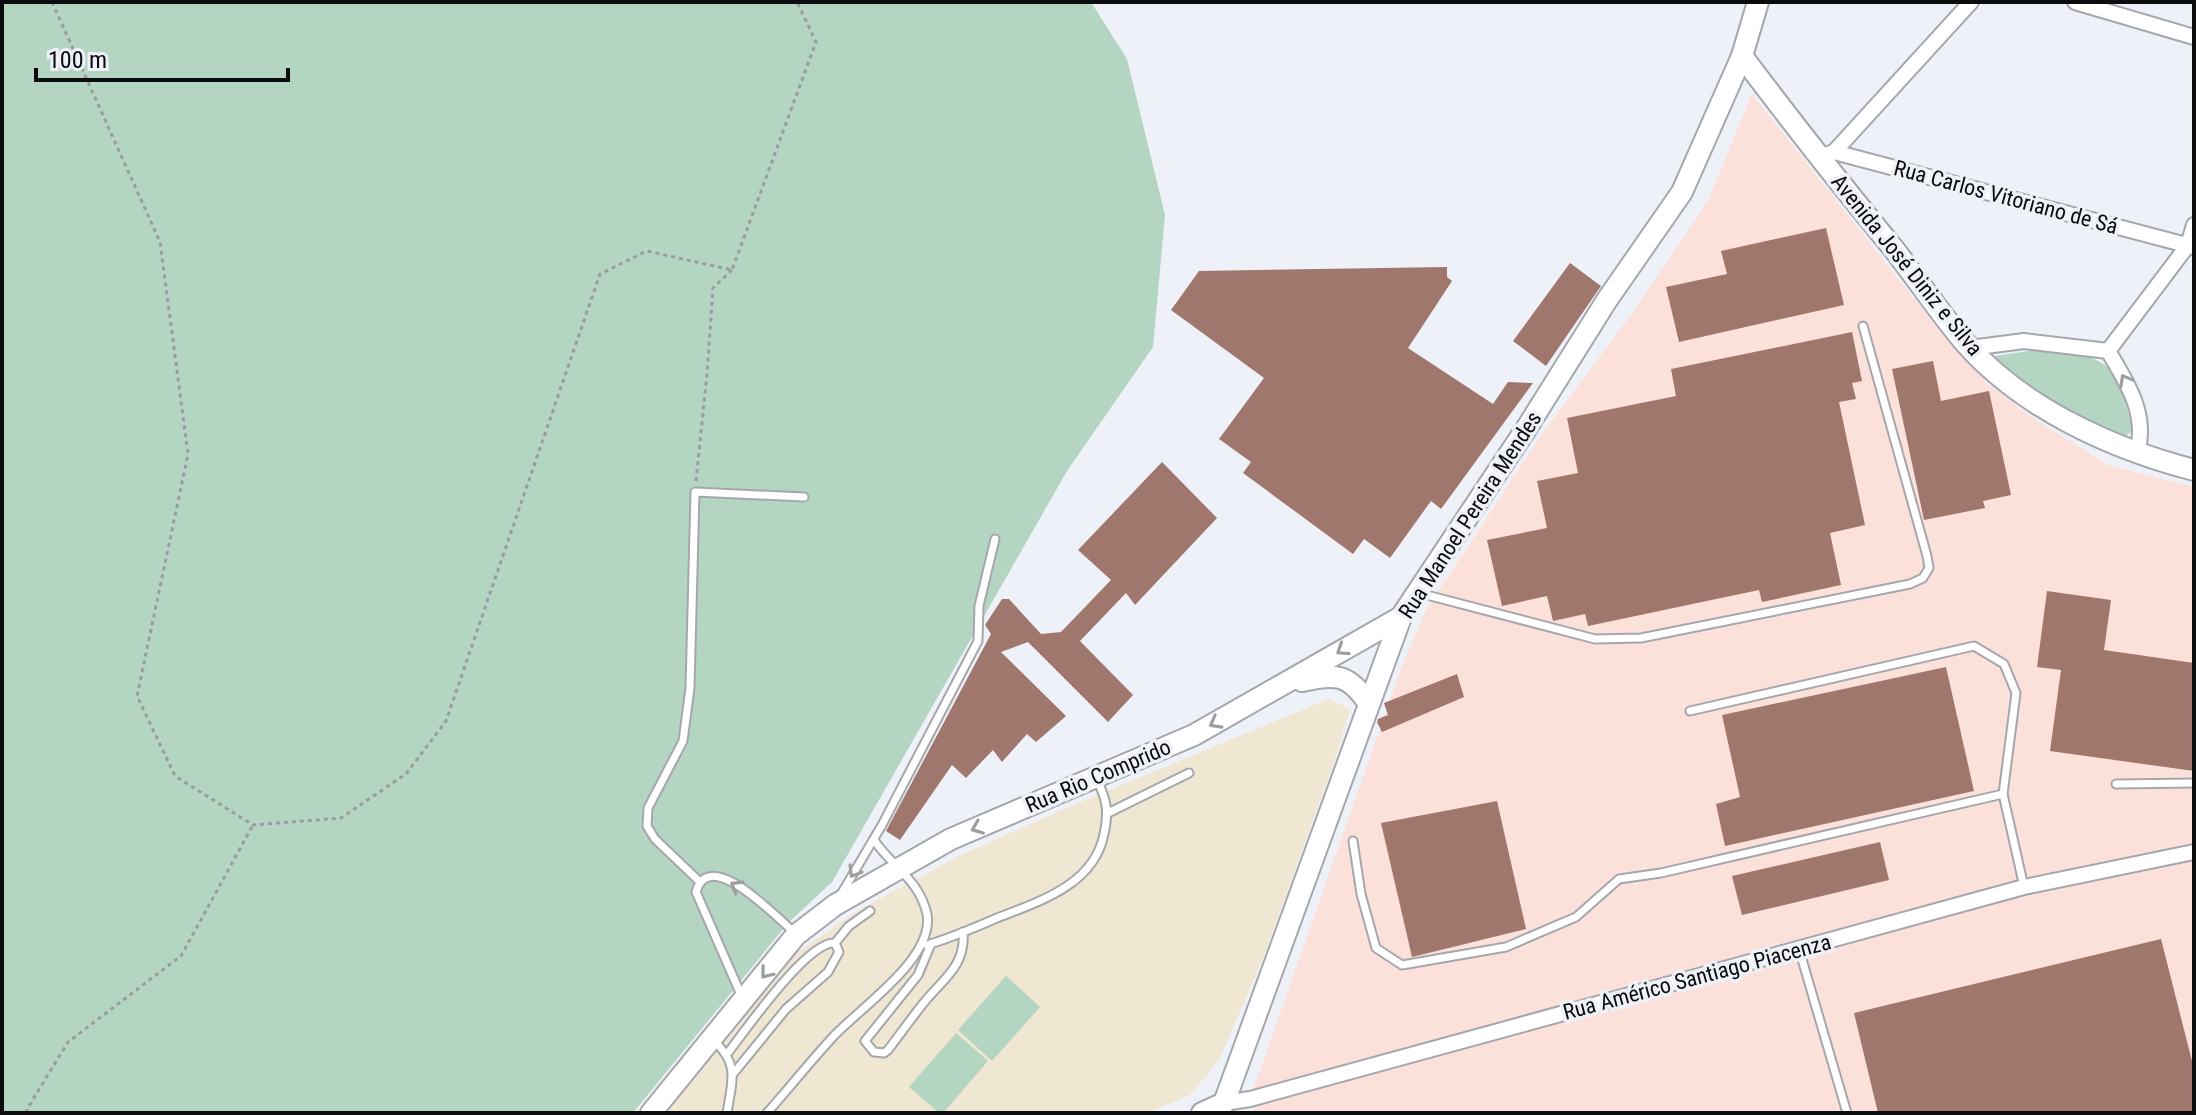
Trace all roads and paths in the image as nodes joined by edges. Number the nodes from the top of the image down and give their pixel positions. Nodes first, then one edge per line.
1 (52, 2) edge
2 (797, 2) edge
3 (1758, 2) edge
4 (1971, 2) edge
5 (2075, 2) edge
6 (2194, 37) edge
7 (1742, 56) junction
8 (1826, 155) junction
9 (2194, 225) edge
10 (2191, 246) edge
11 (732, 270) junction
12 (1863, 326) dead end
13 (1968, 346) junction
14 (2108, 351) junction
15 (2137, 454) junction
16 (2194, 470) edge
17 (695, 492) junction
18 (804, 497) dead end
19 (995, 539) dead end
20 (1417, 593) junction
21 (1401, 617) junction
22 (1283, 685) junction
23 (1369, 704) junction
24 (1690, 711) dead end
25 (1189, 773) dead end
26 (1096, 778) junction
27 (2194, 783) edge
28 (2116, 784) dead end
29 (2003, 794) junction
30 (1108, 813) junction
31 (253, 825) junction
32 (874, 840) junction
33 (1353, 841) dead end
34 (2194, 852) edge
35 (901, 867) junction
36 (699, 881) junction
37 (2024, 887) junction
38 (835, 905) junction
39 (870, 911) dead end
40 (963, 932) junction
41 (796, 935) junction
42 (835, 943) junction
43 (931, 944) junction
44 (919, 947) junction
45 (1799, 949) junction
46 (743, 1001) junction
47 (712, 1039) junction
48 (727, 1054) junction
49 (733, 1074) junction
50 (1226, 1108) edge
51 (27, 1113) edge
52 (651, 1113) edge
53 (727, 1113) edge
54 (767, 1113) edge
55 (1202, 1113) edge
56 (1847, 1113) edge

1 - 31 path
2 - 11 path
3 - 7 street, Rua Manoel Pereira Mendes
4 - 8 street
5 - 6 street
7 - 8 street, Avenida José Diniz e Silva
7 - 20 street, Rua Manoel Pereira Mendes
8 - 10 street, Rua Carlos Vitoriano de Sá
8 - 13 street, Avenida José Diniz e Silva
9 - 10 street
10 - 14 street
11 - 17 path
11 - 31 path
12 - 20 lane
13 - 14 street
13 - 15 street, Avenida José Diniz e Silva
15 -> 14 street
15 - 16 street, Avenida José Diniz e Silva
17 - 18 lane
17 - 36 lane
19 - 32 lane
20 - 21 street, Rua Manoel Pereira Mendes
21 -> 22 street, Rua Rio Comprido
21 - 23 street, Rua Manoel Pereira Mendes
22 - 23 street
22 -> 26 street, Rua Rio Comprido
23 - 50 street, Rua Manoel Pereira Mendes
24 - 29 lane
25 - 30 lane
26 - 30 lane
26 -> 35 street, Rua Rio Comprido
27 - 28 lane
29 - 33 lane
29 - 37 lane
30 - 40 lane
31 - 51 path
32 - 35 lane
32 -> 38 lane
34 - 37 street, Rua Américo Santiago Piacenza
35 - 38 street, Rua Rio Comprido
35 - 44 lane
41 -> 36 lane
36 - 46 lane
37 - 45 street, Rua Américo Santiago Piacenza
38 - 41 street, Rua Rio Comprido
39 - 42 lane
40 - 43 lane
40 - 43 lane
41 -> 46 street, Rua Rio Comprido
42 - 48 lane
42 - 49 lane
43 - 44 lane
44 - 54 lane
45 - 50 street, Rua Américo Santiago Piacenza
45 - 56 lane
46 - 47 street, Rua Rio Comprido
47 - 48 lane
47 - 52 street, Rua Rio Comprido
48 - 49 lane
49 - 53 lane
50 - 55 street, Rua Américo Santiago Piacenza

